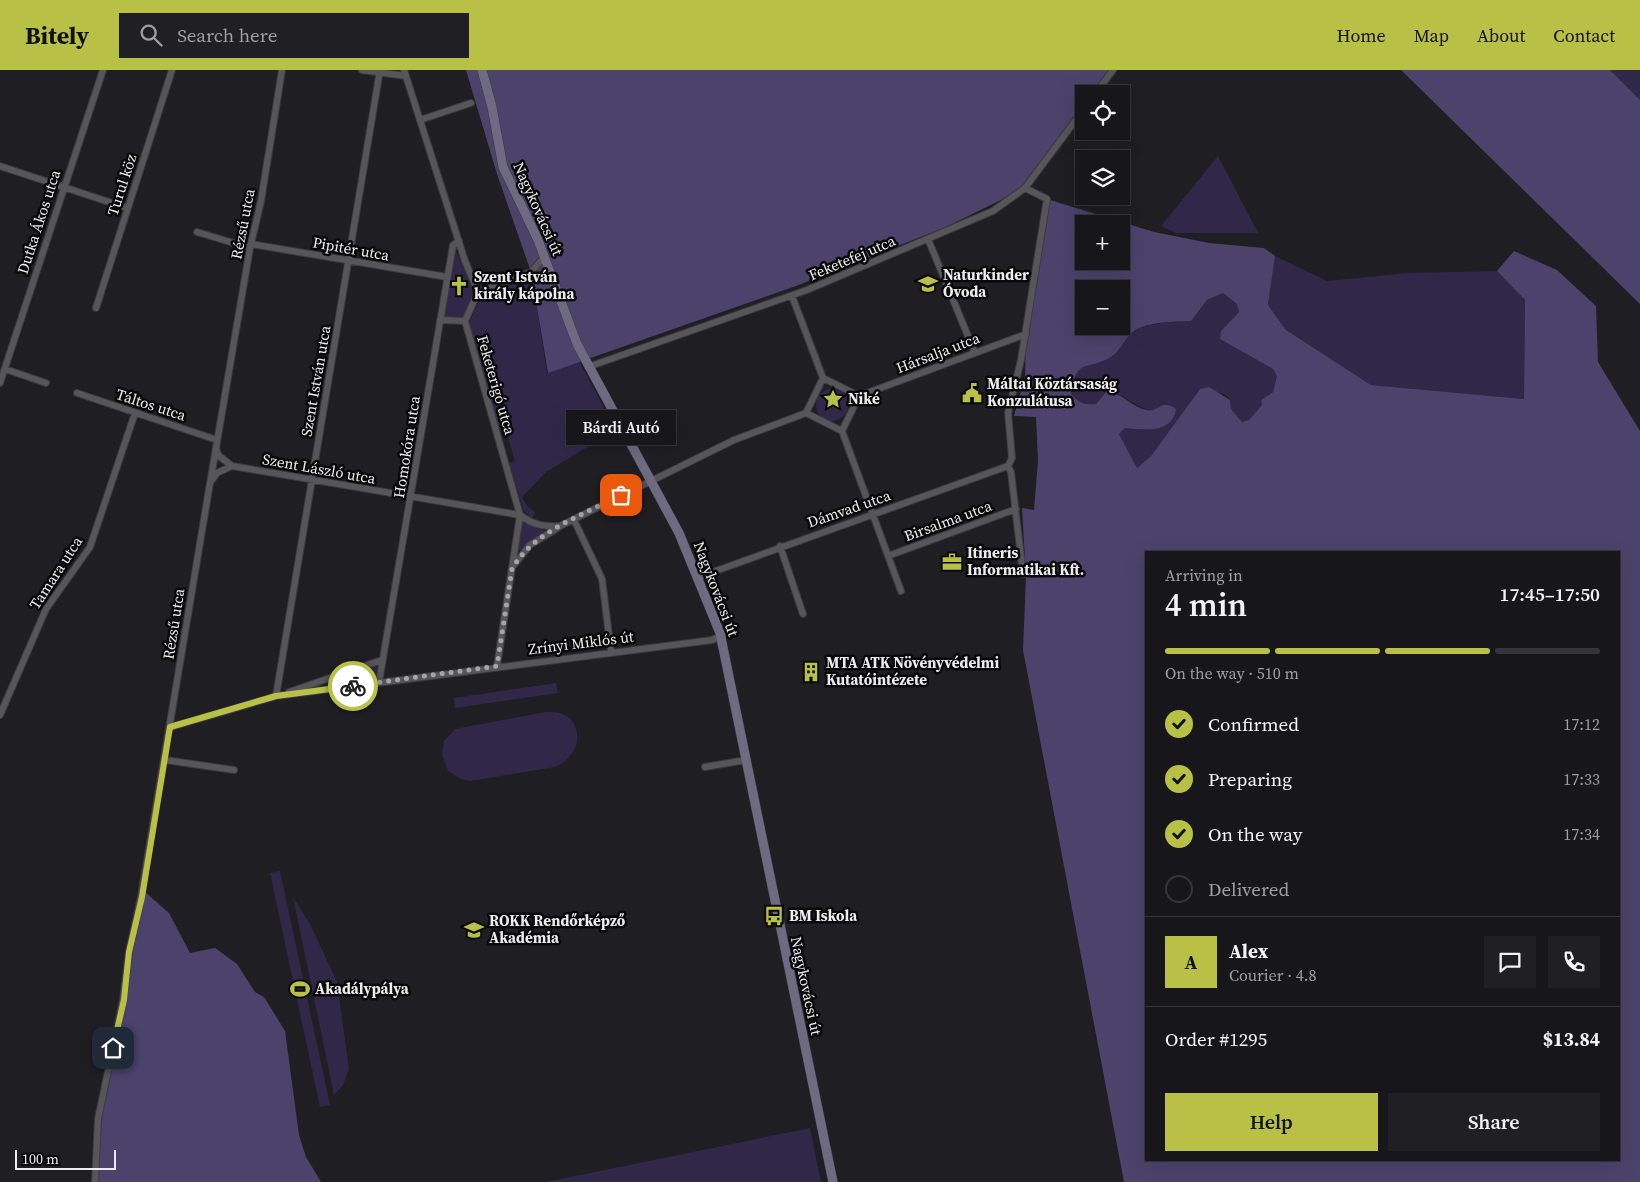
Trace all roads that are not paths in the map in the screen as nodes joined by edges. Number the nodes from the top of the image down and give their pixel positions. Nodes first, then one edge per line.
1 (103, 70) edge
2 (172, 70) edge
3 (282, 70) edge
4 (362, 70) edge
5 (482, 70) edge
6 (1113, 70) edge
7 (380, 71) edge
8 (405, 73) edge
9 (1102, 85) edge
10 (471, 103) dead end
11 (420, 120) junction
12 (1075, 121) edge
13 (0, 166) edge
14 (64, 187) junction
15 (1025, 188) junction
16 (127, 208) junction
17 (197, 232) dead end
18 (928, 239) junction
19 (459, 241) junction
20 (251, 246) junction
21 (545, 256) junction
22 (350, 262) junction
23 (447, 277) junction
24 (478, 292) junction
25 (792, 296) junction
26 (96, 308) dead end
27 (440, 320) junction
28 (465, 321) junction
29 (1026, 334) junction
30 (975, 353) junction
31 (588, 367) junction
32 (5, 369) junction
33 (823, 378) junction
34 (0, 383) edge
35 (46, 383) dead end
36 (76, 393) dead end
37 (859, 396) junction
38 (136, 412) junction
39 (806, 413) junction
40 (842, 431) junction
41 (217, 440) junction
42 (216, 448) junction
43 (232, 466) junction
44 (1008, 466) junction
45 (312, 480) junction
46 (648, 482) junction
47 (208, 489) junction
48 (411, 497) junction
49 (1016, 509) junction
50 (872, 514) junction
51 (520, 515) junction
52 (574, 520) junction
53 (560, 526) junction
54 (780, 546) junction
55 (888, 556) junction
56 (512, 569) junction
57 (1024, 574) dead end
58 (699, 577) junction
59 (901, 591) dead end
60 (803, 614) dead end
61 (724, 635) junction
62 (611, 652) junction
63 (382, 660) junction
64 (497, 666) junction
65 (379, 682) junction
66 (276, 696) junction
67 (0, 715) edge
68 (170, 727) junction
69 (165, 760) junction
70 (746, 760) junction
71 (705, 767) dead end
72 (234, 770) dead end
73 (95, 1182) edge
74 (833, 1182) edge

1 - 14 street, Dutka Ákos utca
2 - 16 street, Turul köz
3 - 20 street, Rézsű utca
4 - 7 street
5 - 21 street, Nagykovácsi út
6 - 9 street
7 - 8 street
7 - 22 street, Szent István utca
8 - 11 street
10 - 11 street
11 - 19 street
12 - 15 street, Feketefej utca
13 - 14 street
14 - 16 street
14 - 32 street, Dutka Ákos utca
15 - 18 street, Feketefej utca
15 - 29 street
16 - 26 street, Turul köz
17 - 20 street, Pipitér utca
18 - 25 street, Feketefej utca
18 - 30 street
19 - 23 street, Homokóra utca
19 - 24 street
20 - 22 street, Pipitér utca
20 - 41 street, Rézsű utca
21 - 24 street
21 - 31 street, Nagykovácsi út
22 - 23 street, Pipitér utca
22 - 45 street, Szent István utca
23 - 27 street, Homokóra utca
24 - 28 street, Feketerigó utca
25 - 31 street, Feketefej utca
25 - 33 street
27 - 28 street
27 - 48 street, Homokóra utca
28 - 51 street, Feketerigó utca
29 - 30 street, Hársalja utca
29 - 44 street
30 - 37 street, Hársalja utca
31 - 46 street, Nagykovácsi út
32 - 34 street, Dutka Ákos utca
32 - 35 street
33 - 37 street
33 - 39 street
36 - 38 street, Táltos utca
37 - 40 street
38 - 41 street, Táltos utca
38 - 67 street, Tamara utca
39 - 40 street
39 - 46 street
40 - 50 street
41 - 42 street, Rézsű utca
42 - 43 street
42 - 47 street, Rézsű utca
43 - 45 street, Szent László utca
43 - 47 street
44 - 49 street
44 - 50 street, Dámvad utca
45 - 48 street, Szent László utca
45 - 66 street, Szent István utca
46 - 52 street
46 - 58 street, Nagykovácsi út
47 - 68 street, Rézsű utca
48 - 51 street, Szent László utca
48 - 63 street, Homokóra utca
49 - 55 street, Birsalma utca
49 - 57 street
50 - 54 street, Dámvad utca
50 - 55 street
51 - 53 street, Szent László utca
51 - 56 street, Feketerigó utca
52 - 53 street
52 - 62 street
53 - 56 street
54 - 58 street, Dámvad utca
54 - 60 street
55 - 59 street
56 - 64 street, Feketerigó utca
58 - 61 street, Nagykovácsi út
61 - 62 street, Zrínyi Miklós út
61 - 70 street, Nagykovácsi út
62 - 64 street, Zrínyi Miklós út
63 - 65 street, Homokóra utca
63 - 66 street, Zrínyi Miklós út
64 - 65 street, Zrínyi Miklós út
65 - 66 street, Zrínyi Miklós út
66 - 68 street, Zrínyi Miklós út
68 - 69 street, Rézsű utca
69 - 72 street
69 - 73 street, Rézsű utca
70 - 71 street
70 - 74 street, Nagykovácsi út

